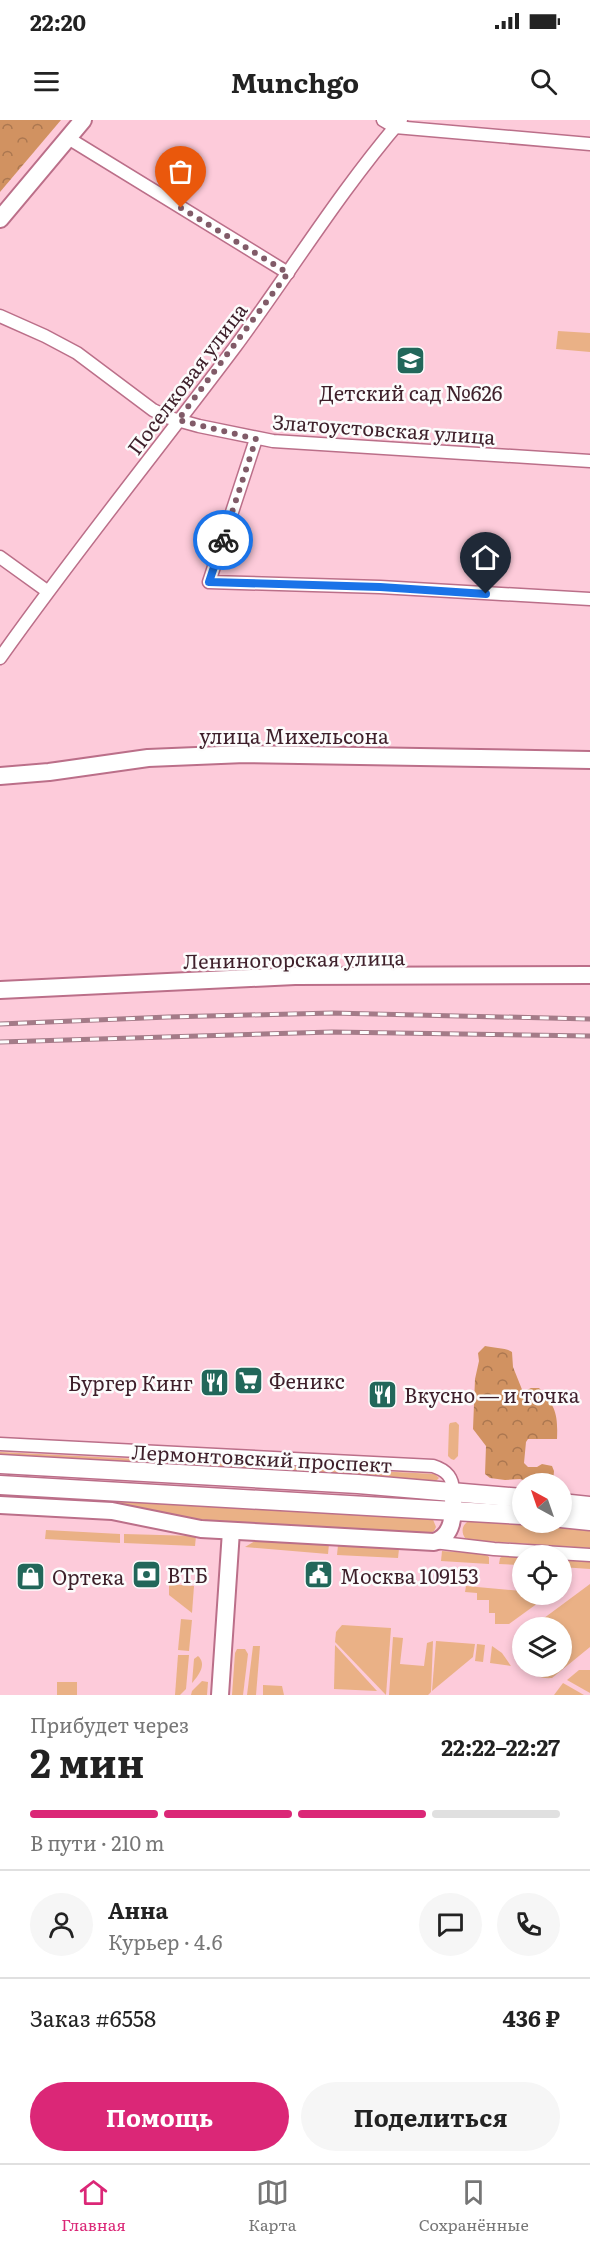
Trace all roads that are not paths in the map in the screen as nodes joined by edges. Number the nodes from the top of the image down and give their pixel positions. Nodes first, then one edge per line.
1 (83, 120) edge
2 (383, 120) edge
3 (398, 124) edge
4 (68, 138) junction
5 (590, 144) edge
6 (0, 219) edge
7 (288, 273) junction
8 (0, 316) edge
9 (178, 420) junction
10 (256, 439) junction
11 (590, 461) edge
12 (0, 556) edge
13 (47, 591) junction
14 (590, 599) edge
15 (0, 658) edge
16 (590, 760) edge
17 (0, 776) edge
18 (590, 975) edge
19 (0, 990) edge
20 (0, 1444) edge
21 (0, 1464) edge
22 (0, 1485) edge
23 (453, 1491) junction
24 (512, 1497) edge
25 (572, 1504) edge
26 (0, 1505) edge
27 (590, 1506) edge
28 (453, 1510) junction
29 (512, 1514) edge
30 (572, 1519) edge
31 (590, 1521) edge
32 (231, 1531) junction
33 (434, 1542) junction
34 (590, 1555) edge
35 (220, 1695) edge

1 - 4 street
2 - 3 street
3 - 5 street
3 - 7 street, Поселковая улица
4 - 6 street
4 - 7 street
7 - 9 street, Поселковая улица
8 - 9 street, Златоустовская улица
9 - 10 street, Златоустовская улица
9 - 13 street, Поселковая улица
10 - 11 street, Златоустовская улица
10 - 14 street
12 - 13 street
13 - 15 street, Поселковая улица
16 - 17 street, улица Михельсона
18 - 19 street, Лениногорская улица
20 - 23 street
21 - 23 main road, Лермонтовский проспект
22 - 28 main road
23 - 24 main road, Лермонтовский проспект
23 - 28 street
25 - 27 main road
26 - 32 street
28 - 29 main road
28 - 33 street
30 - 31 main road
32 - 33 street
32 - 35 street
33 - 34 street

